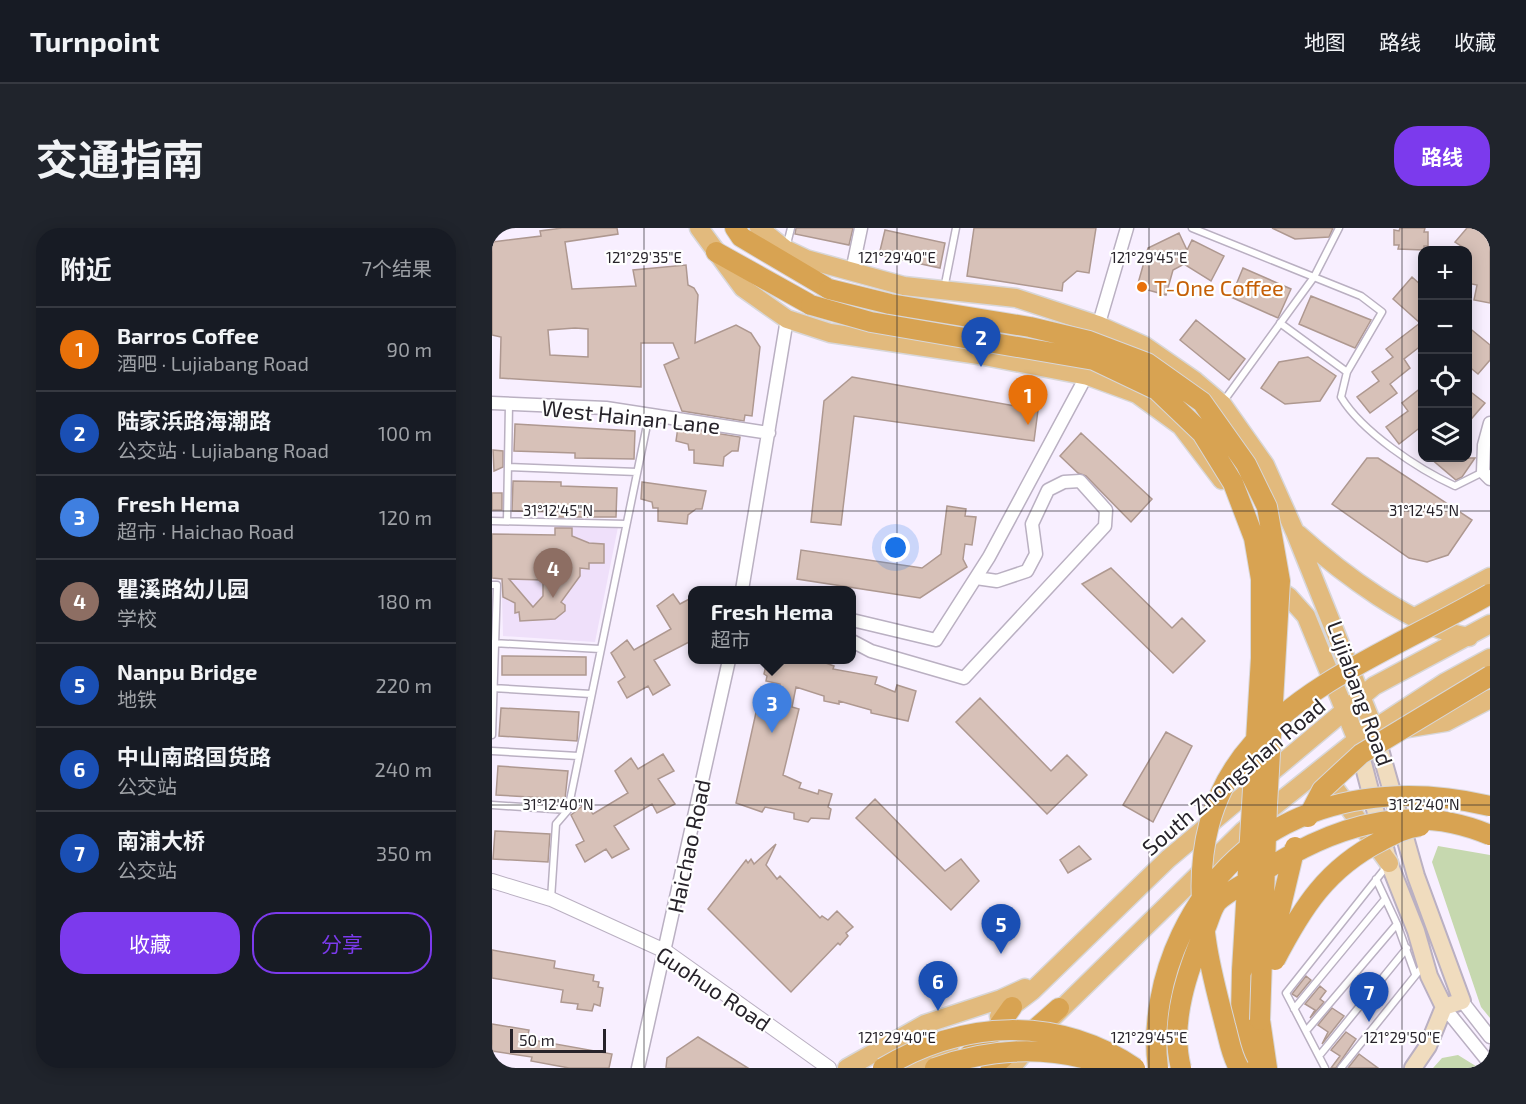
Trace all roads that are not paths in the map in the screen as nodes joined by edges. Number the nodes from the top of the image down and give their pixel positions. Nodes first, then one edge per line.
1 (699, 228) edge
2 (735, 228) edge
3 (759, 228) edge
4 (791, 228) edge
5 (861, 228) edge
6 (956, 228) edge
7 (1127, 228) edge
8 (1192, 228) edge
9 (1339, 228) edge
10 (785, 249) junction
11 (716, 252) junction
12 (852, 272) junction
13 (1314, 277) junction
14 (944, 289) junction
15 (787, 319) junction
16 (1280, 323) junction
17 (1098, 324) junction
18 (1347, 372) junction
19 (1088, 376) junction
20 (492, 403) edge
21 (509, 404) junction
22 (1222, 404) junction
23 (649, 415) junction
24 (1490, 423) edge
25 (769, 433) junction
26 (508, 467) junction
27 (637, 471) junction
28 (1486, 475) edge
29 (492, 521) edge
30 (507, 521) junction
31 (626, 524) junction
32 (1295, 532) junction
33 (1490, 577) edge
34 (976, 578) junction
35 (492, 585) edge
36 (743, 586) edge
37 (1490, 594) edge
38 (1415, 617) junction
39 (856, 621) edge
40 (1490, 624) edge
41 (1469, 637) junction
42 (494, 643) edge
43 (856, 643) edge
44 (600, 649) junction
45 (1490, 658) edge
46 (728, 664) edge
47 (1490, 676) edge
48 (493, 688) edge
49 (591, 694) junction
50 (1363, 696) junction
51 (1490, 699) edge
52 (1347, 711) junction
53 (1375, 731) junction
54 (492, 735) edge
55 (1357, 740) junction
56 (492, 751) edge
57 (578, 756) junction
58 (1331, 783) junction
59 (492, 805) edge
60 (1490, 806) edge
61 (1274, 807) junction
62 (568, 810) junction
63 (1490, 825) edge
64 (1490, 835) edge
65 (1389, 863) junction
66 (1376, 879) junction
67 (492, 881) edge
68 (551, 899) junction
69 (1385, 899) junction
70 (1397, 924) junction
71 (1407, 948) junction
72 (665, 951) junction
73 (1420, 969) junction
74 (1055, 970) junction
75 (1462, 1001) junction
76 (1012, 1007) junction
77 (1444, 1007) junction
78 (1059, 1008) junction
79 (1294, 1008) junction
80 (1260, 1020) junction
81 (1306, 1030) junction
82 (1490, 1037) edge
83 (1319, 1056) junction
84 (1490, 1064) edge
85 (638, 1068) edge
86 (829, 1068) edge
87 (847, 1068) edge
88 (883, 1068) edge
89 (909, 1068) edge
90 (935, 1068) edge
91 (955, 1068) edge
92 (991, 1068) edge
93 (1011, 1068) edge
94 (1114, 1068) edge
95 (1135, 1068) edge
96 (1158, 1068) edge
97 (1181, 1068) edge
98 (1239, 1068) edge
99 (1247, 1068) edge
100 (1267, 1068) edge
101 (1325, 1068) edge
102 (1341, 1068) edge
103 (1413, 1068) edge

1 - 11 main road, Lujiabang Road
2 - 80 highway, bridge
3 - 10 main road, Lujiabang Road
4 - 10 lane
5 - 12 street
6 - 14 lane
7 - 17 street
8 - 13 lane
9 - 13 lane
10 - 12 main road, Lujiabang Road
11 - 15 main road, Lujiabang Road
11 - 99 highway, bridge
12 - 14 main road, Lujiabang Road
13 - 16 lane
13 - 18 lane
14 - 17 main road, Lujiabang Road
15 - 19 main road, Lujiabang Road
15 - 25 street
16 - 18 lane
16 - 22 lane
17 - 19 street
17 - 22 main road, Lujiabang Road
18 - 28 lane
19 - 34 street
19 - 52 main road, Lujiabang Road
20 - 21 street, West Hainan Lane
21 - 23 street, West Hainan Lane
21 - 26 lane
22 - 32 main road, Lujiabang Road
23 - 25 street, West Hainan Lane
23 - 27 lane
24 - 28 street
25 - 36 street
26 - 27 lane
26 - 30 lane
27 - 31 lane
29 - 30 lane
30 - 31 lane
31 - 44 lane
32 - 38 main road
32 - 50 main road, Lujiabang Road
33 - 38 main road
34 - 39 street
34 - 43 street
35 - 42 lane
37 - 98 highway, bridge
38 - 41 main road
40 - 41 main road, South Zhongshan Road
41 - 50 main road, South Zhongshan Road
42 - 44 lane
42 - 48 lane
44 - 49 lane
45 - 53 main road
46 - 72 street, Haichao Road
47 - 80 highway, bridge
48 - 49 lane
48 - 54 lane
49 - 57 lane
50 - 52 main road, South Zhongshan Road
50 - 53 main road, Lujiabang Road
51 - 53 main road
52 - 55 main road, Lujiabang Road
52 - 74 main road, South Zhongshan Road
53 - 55 main road
53 - 75 main road, Lujiabang Road
55 - 58 main road
55 - 61 main road
55 - 65 main road, Lujiabang Road
56 - 57 lane
57 - 62 lane
58 - 61 main road
58 - 65 main road
59 - 62 lane
60 - 96 highway, bridge
61 - 78 main road
62 - 68 lane
63 - 80 highway, bridge
64 - 97 highway, bridge
65 - 66 lane
65 - 73 main road, Lujiabang Road
66 - 69 lane
66 - 79 lane
67 - 68 street, Guohuo Road
68 - 72 street, Guohuo Road
69 - 70 lane
69 - 79 lane
70 - 71 lane
70 - 81 lane
71 - 73 lane
71 - 83 lane
72 - 85 street, Haichao Road
72 - 86 street, Guohuo Road
73 - 77 main road, Lujiabang Road
73 - 102 lane
74 - 76 main road, South Zhongshan Road
74 - 87 main road, South Zhongshan Road
75 - 77 main road
75 - 82 street, Lujiabang Road
76 - 89 main road, South Zhongshan Road
76 - 91 highway
77 - 84 street, Lujiabang Road
77 - 103 main road
78 - 92 highway
78 - 93 main road
79 - 81 lane
80 - 100 highway
81 - 83 lane
83 - 101 lane
88 - 95 highway, bridge
90 - 94 highway, bridge

